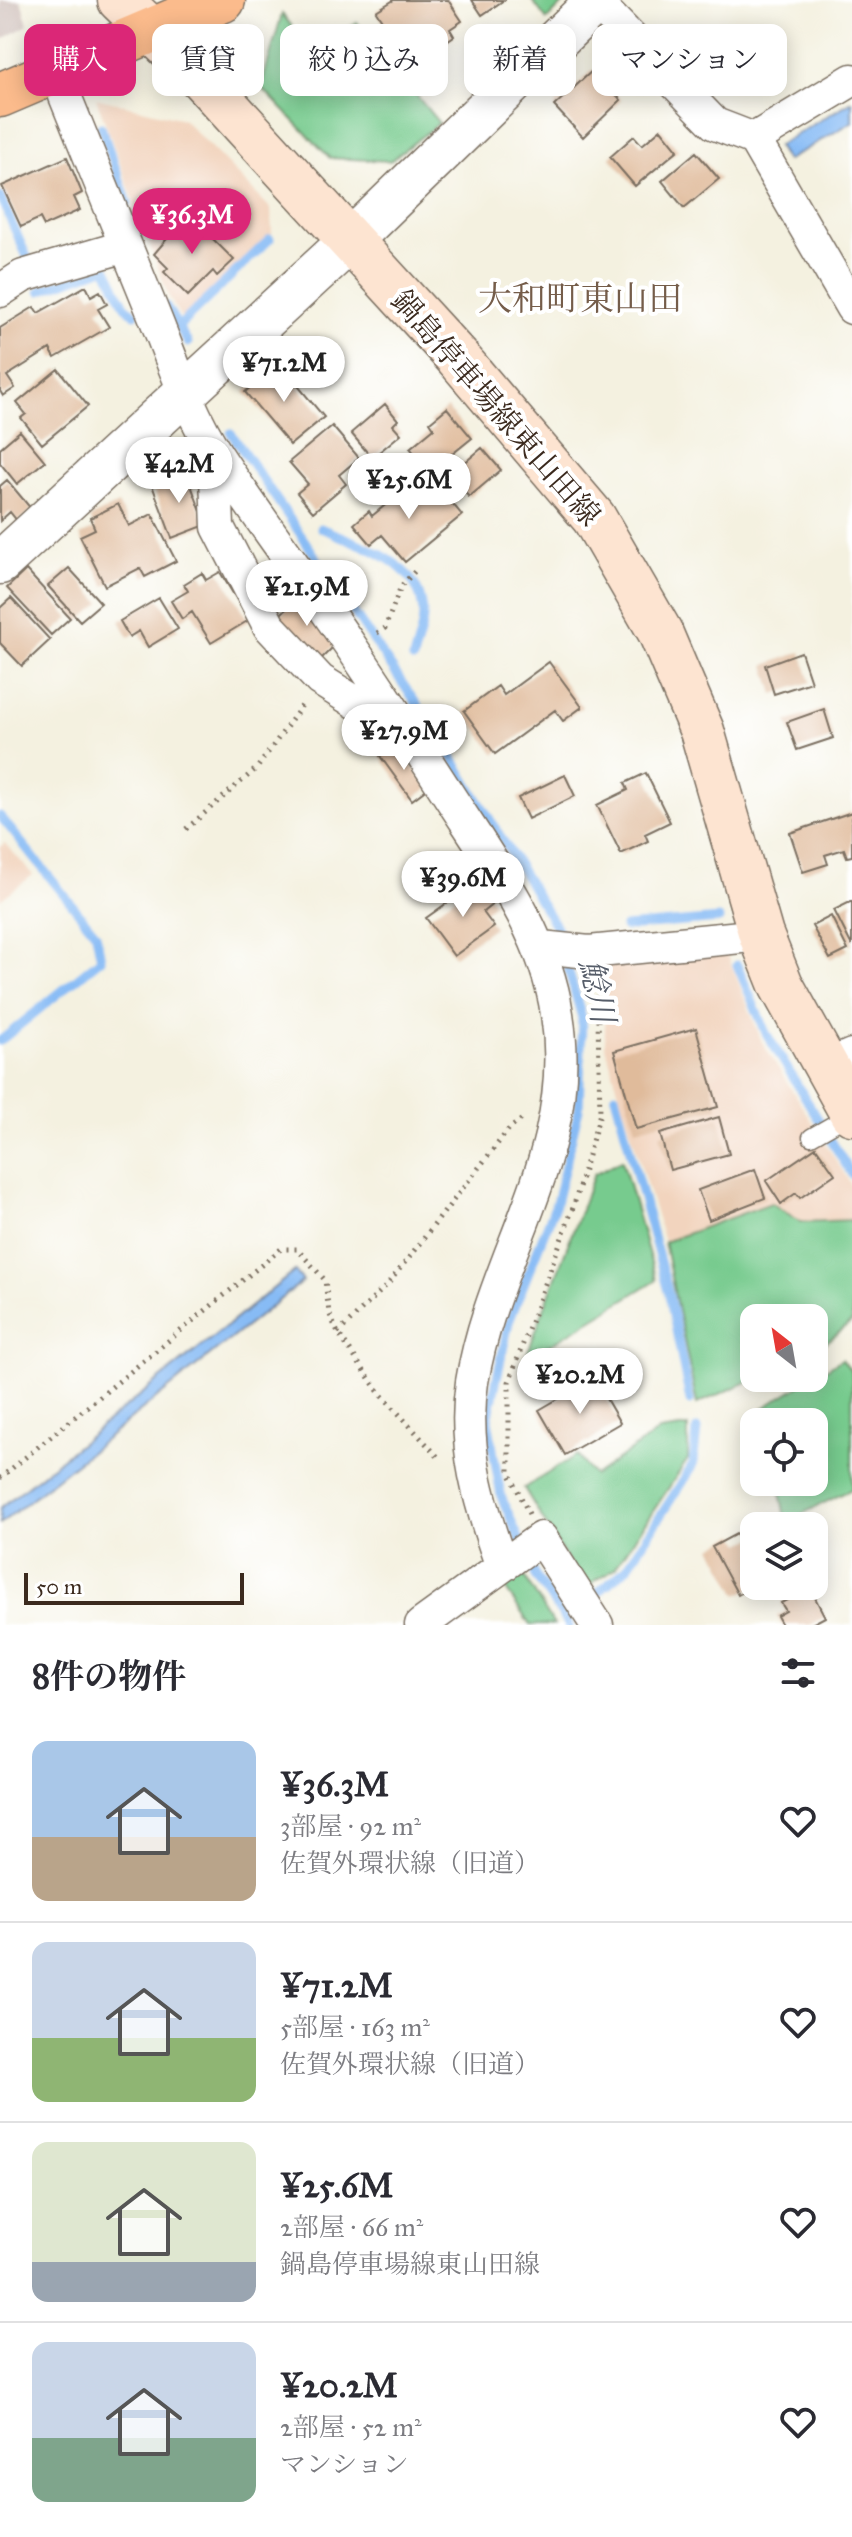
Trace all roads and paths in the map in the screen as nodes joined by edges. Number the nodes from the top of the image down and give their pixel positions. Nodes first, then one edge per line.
1 (120, 0) edge
2 (223, 0) edge
3 (597, 1) edge
4 (166, 24) edge
5 (152, 30) joint
6 (136, 37) edge
7 (852, 80) edge
8 (24, 85) edge
9 (0, 95) edge
10 (65, 96) edge
11 (214, 96) edge
12 (754, 139) junction
13 (350, 241) junction
14 (126, 246) junction
15 (0, 291) edge
16 (852, 308) edge
17 (184, 392) junction
18 (215, 452) junction
19 (0, 563) edge
20 (415, 571) dead end
21 (385, 628) dead end
22 (320, 680) junction
23 (409, 735) junction
24 (186, 829) dead end
25 (761, 935) junction
26 (541, 947) junction
27 (589, 952) junction
28 (838, 1061) edge
29 (560, 1087) junction
30 (841, 1119) edge
31 (811, 1137) dead end
32 (338, 1333) junction
33 (0, 1478) edge
34 (475, 1487) junction
35 (541, 1538) junction
36 (501, 1564) junction
37 (421, 1625) edge
38 (597, 1625) edge

1 - 5 main road, 鍋島停車場線東山田線
2 - 4 main road
3 - 12 street
3 - 13 street
5 - 6 main road
7 - 12 street
8 - 9 main road
10 - 14 street
11 - 13 main road, 鍋島停車場線東山田線
12 - 16 street
13 - 17 street
13 - 25 main road, 鍋島停車場線東山田線
14 - 15 street
14 - 17 street
17 - 18 street
17 - 19 street
18 - 22 street
18 - 23 street
20 - 21 path
22 - 23 street
22 - 24 path
23 - 26 street
25 - 27 street
25 - 28 main road, 鍋島停車場線東山田線
26 - 27 street
26 - 29 street
27 - 35 path
28 - 30 main road, 鍋島停車場線東山田線
29 - 32 path
29 - 34 street
30 - 31 lane
32 - 33 path
32 - 34 path
34 - 36 street
35 - 36 street
35 - 38 street
36 - 37 street

